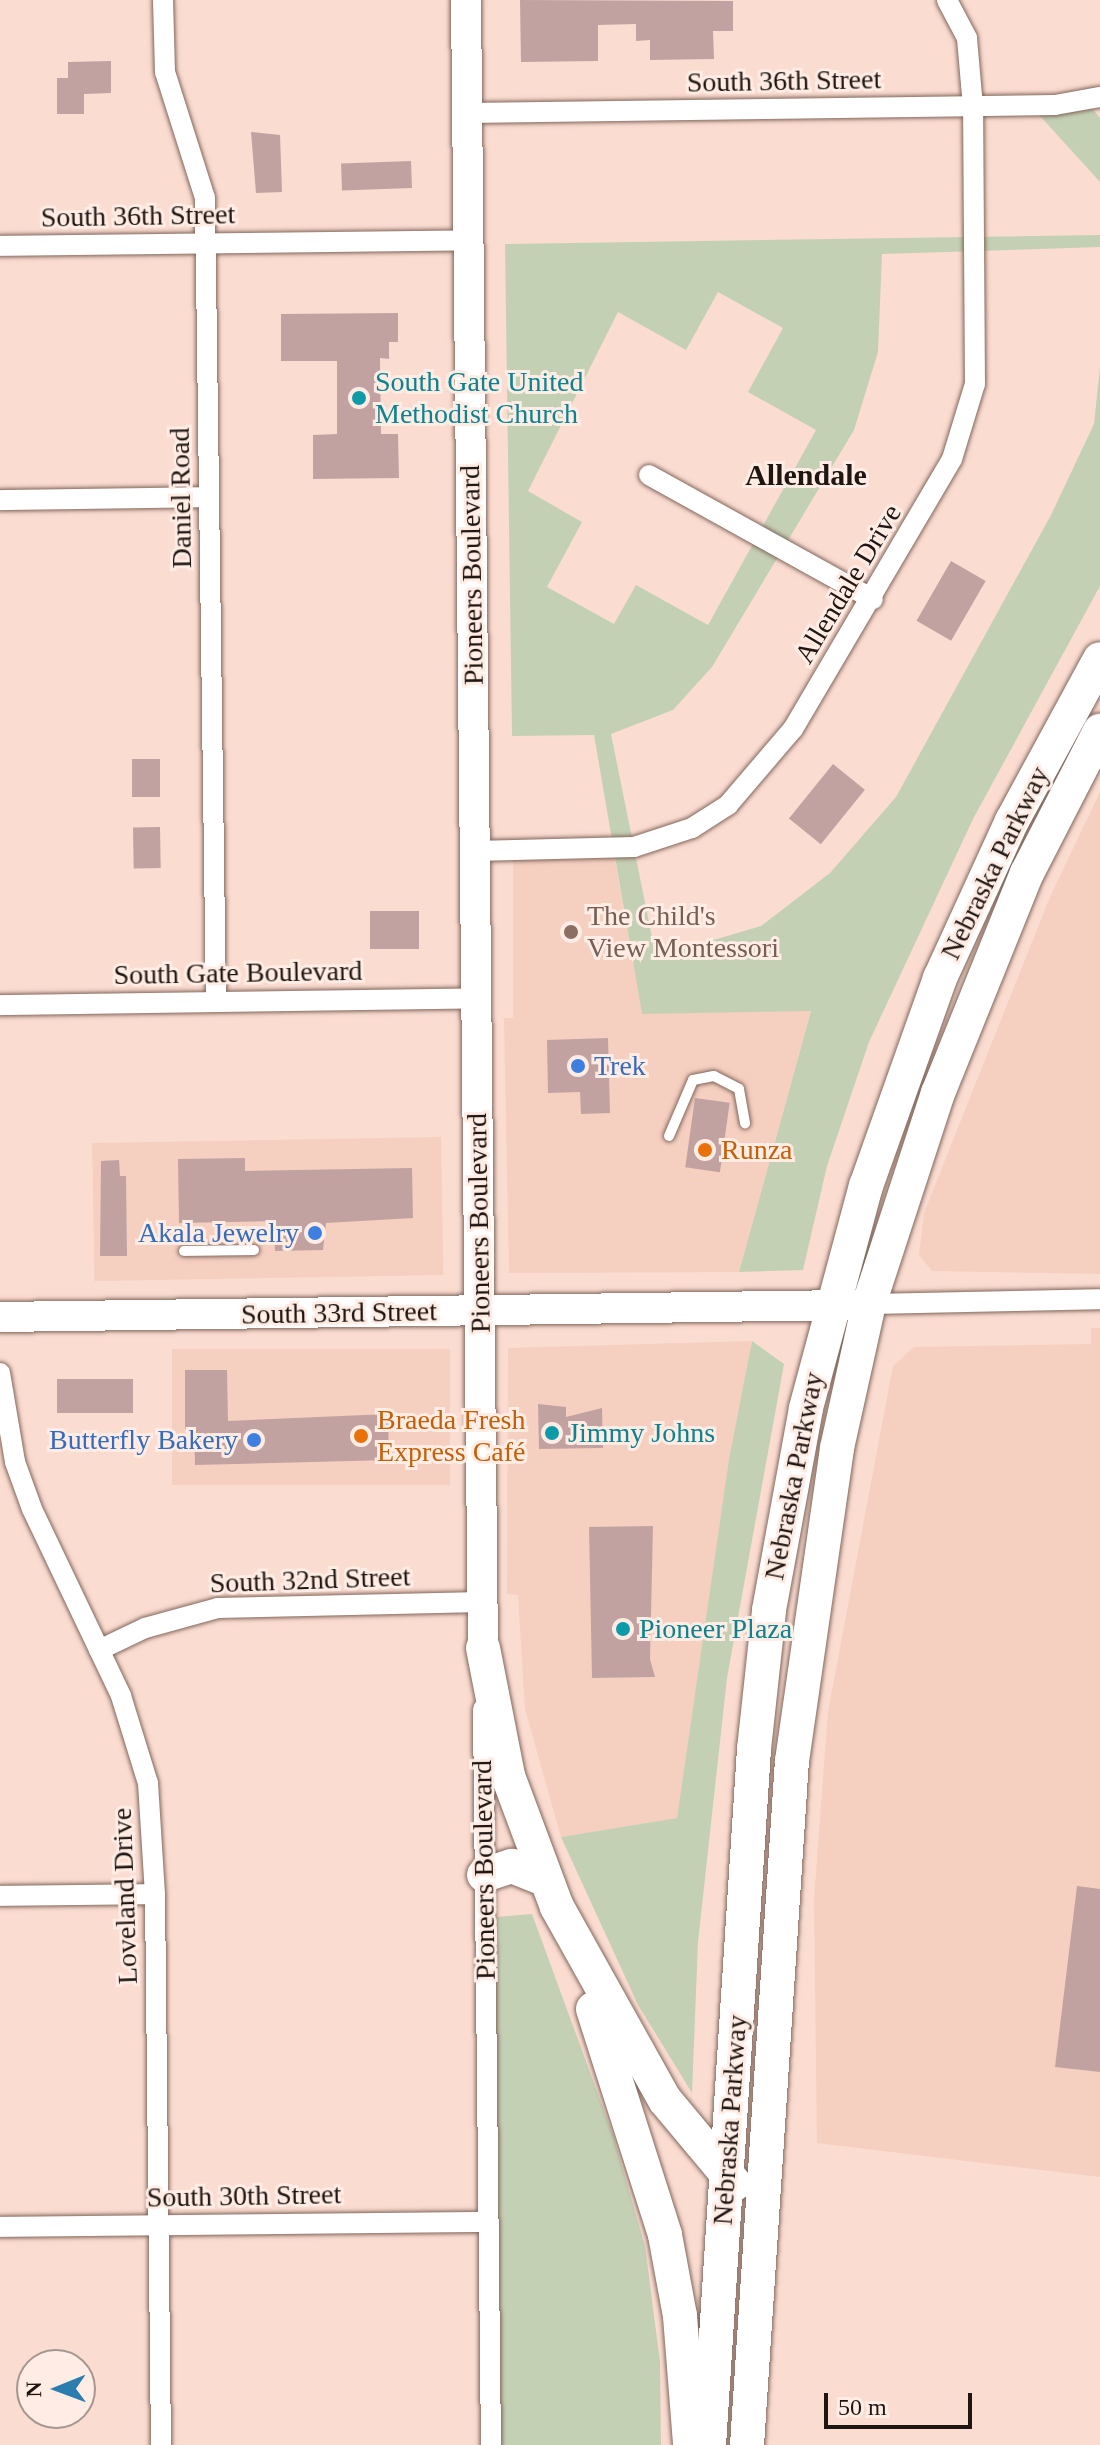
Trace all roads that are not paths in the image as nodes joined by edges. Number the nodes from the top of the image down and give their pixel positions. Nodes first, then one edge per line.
1 (163, 0) edge
2 (466, 0) edge
3 (947, 0) edge
4 (1100, 97) edge
5 (973, 107) junction
6 (468, 113) junction
7 (469, 240) junction
8 (206, 243) junction
9 (0, 246) edge
10 (649, 475) dead end
11 (209, 497) junction
12 (0, 500) edge
13 (873, 599) junction
14 (1100, 659) edge
15 (1100, 731) edge
16 (475, 851) junction
17 (476, 998) junction
18 (216, 1002) junction
19 (0, 1005) edge
20 (745, 1123) dead end
21 (669, 1136) dead end
22 (254, 1250) dead end
23 (184, 1251) dead end
24 (1100, 1299) edge
25 (869, 1304) junction
26 (830, 1307) junction
27 (480, 1311) junction
28 (0, 1317) edge
29 (0, 1373) edge
30 (482, 1602) junction
31 (483, 1648) junction
32 (99, 1650) junction
33 (484, 1875) junction
34 (551, 1893) junction
35 (155, 1894) junction
36 (0, 1896) edge
37 (727, 2172) junction
38 (488, 2222) junction
39 (159, 2225) junction
40 (0, 2227) edge
41 (751, 2386) junction
42 (161, 2445) edge
43 (491, 2445) edge
44 (690, 2445) edge
45 (709, 2445) edge
46 (747, 2445) edge

1 - 8 street, Daniel Road
2 - 6 main road, Pioneers Boulevard
3 - 5 street, Allendale Drive
4 - 5 street, South 36th Street
5 - 6 street, South 36th Street
5 - 13 street, Allendale Drive
6 - 7 main road, Pioneers Boulevard
7 - 8 street, South 36th Street
7 - 16 main road, Pioneers Boulevard
8 - 9 street, South 36th Street
8 - 11 street, Daniel Road
10 - 13 street
11 - 12 street
11 - 18 street, Daniel Road
13 - 16 street, Allendale Drive
14 - 26 main road, Nebraska Parkway
15 - 25 main road, Nebraska Parkway
16 - 17 main road, Pioneers Boulevard
17 - 18 street, South Gate Boulevard
17 - 27 main road, Pioneers Boulevard
18 - 19 street, South Gate Boulevard
20 - 21 lane
22 - 23 lane
24 - 25 street
25 - 26 main road, South 33rd Street
25 - 41 main road, Nebraska Parkway
26 - 27 main road, South 33rd Street
26 - 37 main road, Nebraska Parkway
27 - 28 main road, South 33rd Street
27 - 30 main road, Pioneers Boulevard
29 - 32 street, Loveland Drive
30 - 31 main road, Pioneers Boulevard
30 - 32 street, South 32nd Street
31 - 33 street, Pioneers Boulevard
31 - 34 main road
32 - 35 street, Loveland Drive
33 - 34 main road
33 - 38 street, Pioneers Boulevard
34 - 37 main road
34 - 44 main road
35 - 36 street
35 - 39 street, Loveland Drive
37 - 41 main road
37 - 45 main road, Nebraska Parkway
38 - 39 street, South 30th Street
38 - 43 street, Pioneers Boulevard
39 - 40 street, South 30th Street
39 - 42 street, Loveland Drive
41 - 46 main road, Nebraska Parkway

